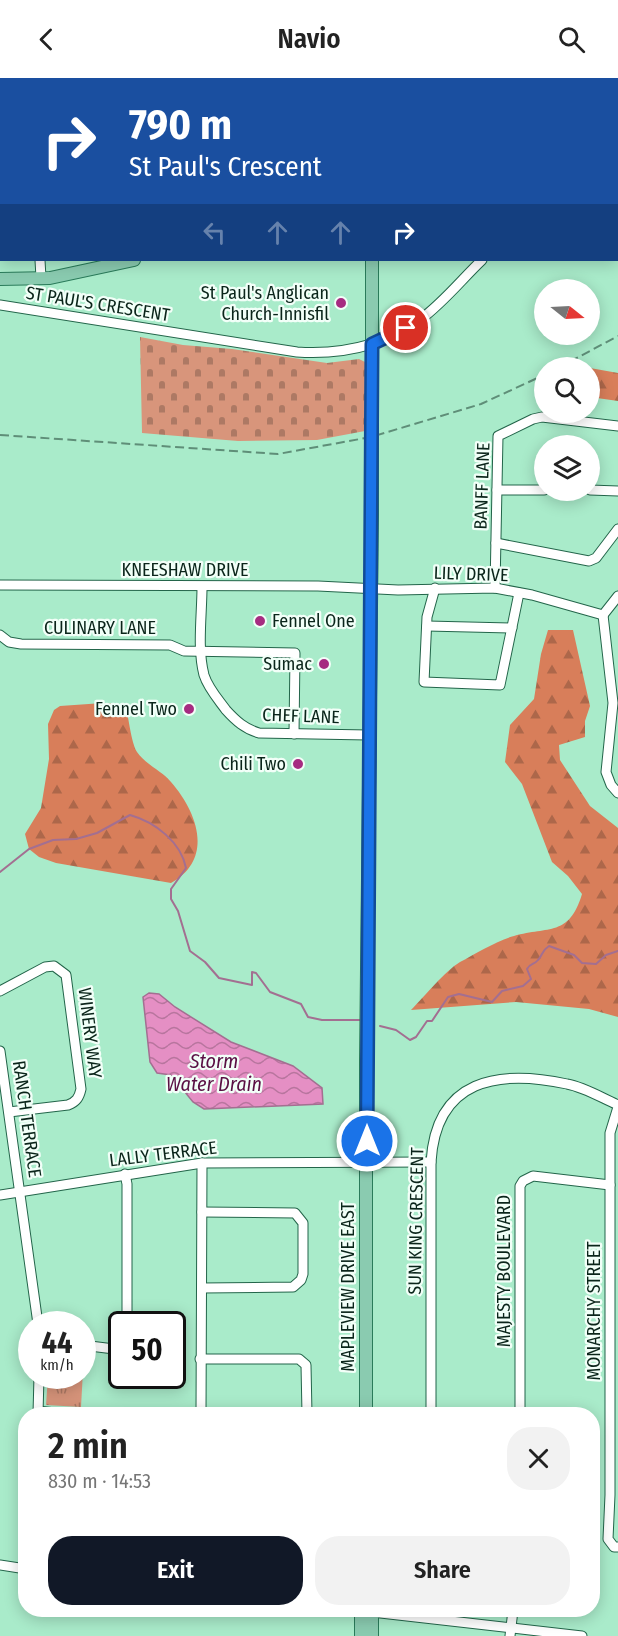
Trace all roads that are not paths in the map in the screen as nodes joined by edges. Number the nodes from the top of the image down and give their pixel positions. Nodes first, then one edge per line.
1 (40, 261) edge
2 (129, 261) edge
3 (372, 261) edge
4 (481, 261) edge
5 (41, 278) junction
6 (0, 279) edge
7 (0, 306) edge
8 (372, 344) junction
9 (618, 426) edge
10 (497, 490) junction
11 (534, 490) edge
12 (600, 490) edge
13 (618, 490) edge
14 (617, 532) edge
15 (496, 543) junction
16 (0, 585) edge
17 (202, 587) junction
18 (370, 587) junction
19 (435, 588) junction
20 (495, 588) junction
21 (519, 593) junction
22 (618, 596) edge
23 (603, 615) junction
24 (427, 626) junction
25 (512, 628) junction
26 (0, 634) edge
27 (201, 650) junction
28 (294, 734) junction
29 (368, 735) junction
30 (618, 794) edge
31 (0, 991) edge
32 (0, 1051) edge
33 (618, 1106) edge
34 (9, 1112) junction
35 (367, 1161) junction
36 (202, 1162) junction
37 (431, 1162) junction
38 (126, 1174) junction
39 (610, 1185) junction
40 (21, 1192) junction
41 (0, 1196) edge
42 (202, 1212) junction
43 (202, 1288) junction
44 (36, 1311) edge
45 (127, 1311) edge
46 (200, 1359) junction
47 (39, 1389) edge
48 (38, 1407) edge
49 (201, 1407) edge
50 (307, 1407) edge
51 (366, 1407) edge
52 (431, 1407) edge
53 (520, 1407) edge
54 (618, 1547) edge
55 (0, 1565) edge
56 (18, 1568) edge
57 (365, 1617) edge
58 (368, 1617) edge
59 (412, 1617) edge
60 (512, 1617) edge
61 (510, 1632) edge
62 (361, 1636) edge
63 (372, 1636) edge
64 (582, 1636) edge

1 - 5 street
2 - 5 main road
3 - 8 main road, MAPLEVIEW DRIVE EAST
4 - 8 street, ST PAUL'S CRESCENT
5 - 6 main road
7 - 8 street, ST PAUL'S CRESCENT
8 - 18 main road, MAPLEVIEW DRIVE EAST
9 - 10 street, BANFF LANE
10 - 11 street
10 - 15 street, BANFF LANE
12 - 13 street
14 - 15 street
15 - 20 street, BANFF LANE
16 - 17 street, KNEESHAW DRIVE
17 - 18 street, KNEESHAW DRIVE
17 - 27 street, CHEF LANE
18 - 19 street, LILY DRIVE
18 - 29 main road, MAPLEVIEW DRIVE EAST
19 - 20 street, LILY DRIVE
19 - 24 street
20 - 21 street, LILY DRIVE
21 - 23 street, LILY DRIVE
21 - 25 street
22 - 23 street
23 - 30 street
24 - 25 street
24 - 25 street
26 - 27 street, CULINARY LANE
27 - 28 street, CHEF LANE
27 - 28 street, CULINARY LANE
28 - 29 street, CHEF LANE
29 - 35 main road, MAPLEVIEW DRIVE EAST
31 - 34 street, WINERY WAY
32 - 34 street, RANCH TERRACE
33 - 37 street, SUN KING CRESCENT
33 - 39 street, MONARCHY STREET
34 - 40 street, RANCH TERRACE
35 - 36 street, LALLY TERRACE
35 - 37 street, LALLY TERRACE
35 - 51 main road, MAPLEVIEW DRIVE EAST
36 - 38 street, LALLY TERRACE
36 - 42 street
37 - 52 street, SUN KING CRESCENT
38 - 40 street, LALLY TERRACE
38 - 45 street
39 - 53 street, MAJESTY BOULEVARD
39 - 54 street, MONARCHY STREET
40 - 41 street, LALLY TERRACE
40 - 44 street, RANCH TERRACE
42 - 43 street
42 - 43 street
43 - 46 street
46 - 49 street
46 - 50 street
47 - 48 street
55 - 56 street
57 - 62 main road
58 - 63 main road
59 - 61 street
60 - 61 street
61 - 64 street

